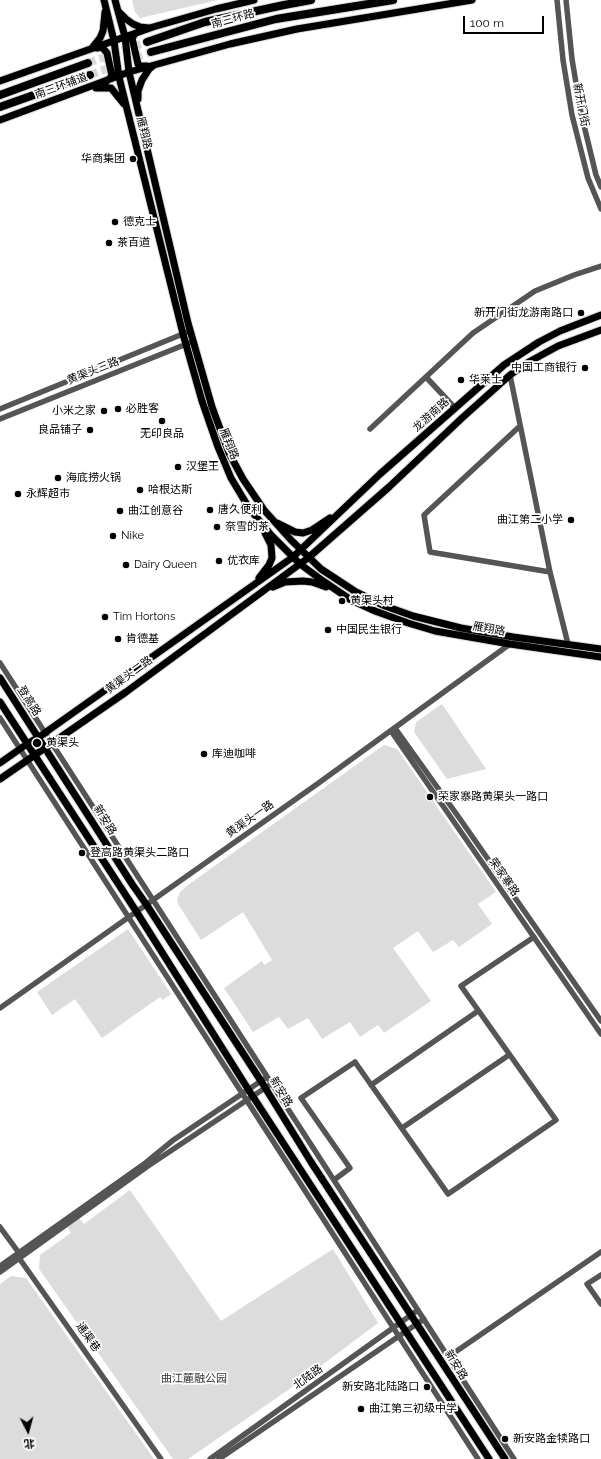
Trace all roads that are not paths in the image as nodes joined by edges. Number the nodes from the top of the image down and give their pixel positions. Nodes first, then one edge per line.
1 (115, 0) edge
2 (254, 0) edge
3 (311, 0) edge
4 (393, 0) edge
5 (472, 0) edge
6 (557, 0) edge
7 (566, 0) edge
8 (105, 3) edge
9 (117, 8) junction
10 (153, 27) junction
11 (135, 34) junction
12 (125, 37) junction
13 (114, 41) junction
14 (147, 42) tunnel mouth
15 (92, 49) junction
16 (151, 52) tunnel mouth
17 (88, 63) tunnel mouth
18 (158, 64) junction
19 (148, 66) junction
20 (129, 72) junction
21 (90, 75) tunnel mouth
22 (119, 77) junction
23 (0, 81) edge
24 (107, 81) junction
25 (84, 89) junction
26 (0, 95) edge
27 (0, 108) edge
28 (127, 111) junction
29 (140, 117) junction
30 (0, 120) edge
31 (601, 187) edge
32 (601, 210) edge
33 (601, 266) edge
34 (601, 315) edge
35 (601, 330) edge
36 (190, 331) junction
37 (183, 334) junction
38 (190, 342) junction
39 (510, 375) junction
40 (426, 377) junction
41 (455, 408) junction
42 (0, 409) edge
43 (0, 419) edge
44 (520, 426) junction
45 (370, 429) dead end
46 (337, 514) junction
47 (273, 520) junction
48 (260, 522) junction
49 (300, 550) junction
50 (293, 557) junction
51 (308, 558) junction
52 (300, 564) junction
53 (550, 572) junction
54 (252, 586) junction
55 (339, 591) junction
56 (261, 592) junction
57 (510, 644) junction
58 (568, 644) junction
59 (601, 649) edge
60 (601, 658) edge
61 (0, 663) edge
62 (0, 678) edge
63 (0, 702) edge
64 (0, 718) edge
65 (393, 730) junction
66 (42, 735) junction
67 (27, 744) junction
68 (49, 746) junction
69 (20, 749) junction
70 (34, 756) junction
71 (28, 760) junction
72 (0, 763) edge
73 (0, 779) edge
74 (153, 899) junction
75 (146, 904) junction
76 (136, 911) junction
77 (129, 916) junction
78 (534, 937) junction
79 (0, 1008) edge
80 (478, 1011) junction
81 (601, 1022) edge
82 (601, 1034) edge
83 (509, 1055) junction
84 (268, 1077) junction
85 (261, 1081) junction
86 (272, 1083) junction
87 (371, 1085) junction
88 (265, 1088) junction
89 (245, 1091) junction
90 (250, 1097) junction
91 (402, 1128) junction
92 (334, 1180) junction
93 (0, 1226) edge
94 (601, 1252) edge
95 (19, 1256) junction
96 (0, 1266) edge
97 (0, 1272) edge
98 (601, 1275) edge
99 (601, 1304) edge
100 (418, 1310) junction
101 (411, 1316) junction
102 (424, 1319) junction
103 (400, 1323) junction
104 (416, 1324) junction
105 (394, 1327) junction
106 (406, 1331) junction
107 (399, 1336) junction
108 (448, 1357) junction
109 (161, 1459) edge
110 (210, 1459) edge
111 (219, 1459) edge
112 (478, 1459) edge
113 (489, 1459) edge
114 (504, 1459) edge
115 (514, 1459) edge

1 - 9 main road, 雁翔路
2 - 10 main road
3 - 14 highway, 南三环路
4 - 16 highway, 南三环路
5 - 18 main road, 南三环辅道
6 - 32 street, 新开门街
7 - 31 street, 新开门街
8 - 13 main road, 雁翔路
8 - 15 main road
9 - 10 main road
9 - 12 main road, 雁翔路
10 - 11 main road
11 - 12 main road
11 - 19 main road
12 - 13 main road
12 - 20 main road, 雁翔路
13 - 15 main road
13 - 22 main road, 雁翔路
15 - 23 main road
15 - 24 main road
17 - 26 highway
18 - 19 main road, 南三环辅道
18 - 29 main road
19 - 20 main road, 南三环辅道
20 - 22 main road, 南三环辅道
20 - 29 main road, 雁翔路
21 - 27 highway
22 - 24 main road, 南三环辅道
22 - 28 main road, 雁翔路
24 - 25 main road, 南三环辅道
25 - 28 main road
25 - 30 main road, 南三环辅道
28 - 37 main road, 雁翔路
29 - 36 main road, 雁翔路
33 - 40 street
34 - 41 main road, 龙游南路
35 - 39 main road, 龙游南路
36 - 37 street, 黄渠头三路
36 - 38 main road, 雁翔路
37 - 38 main road, 雁翔路
37 - 42 street, 黄渠头三路
38 - 43 street, 黄渠头三路
38 - 47 main road, 雁翔路
38 - 48 main road, 雁翔路
39 - 44 street
39 - 51 main road, 龙游南路
40 - 41 street
40 - 45 street
41 - 46 main road, 龙游南路
44 - 53 street
44 - 53 street
46 - 47 main road
46 - 49 main road, 龙游南路
47 - 49 main road, 雁翔路
48 - 50 main road, 雁翔路
48 - 54 main road
49 - 50 main road, 龙游南路
49 - 51 main road, 雁翔路
50 - 52 main road, 雁翔路
50 - 54 main road, 黄渠头二路
51 - 52 main road, 黄渠头二路
51 - 58 main road, 雁翔路
52 - 55 main road, 雁翔路
52 - 56 main road, 黄渠头二路
53 - 58 street
54 - 66 main road, 黄渠头二路
55 - 56 main road
55 - 57 main road, 雁翔路
56 - 68 main road, 黄渠头二路
57 - 60 main road, 雁翔路
57 - 65 street, 黄渠头一路
58 - 59 main road, 雁翔路
61 - 66 street
62 - 66 main road, 登高路
63 - 67 main road
64 - 69 street
65 - 74 street, 黄渠头一路
65 - 78 street, 荣家寨路
65 - 81 street, 荣家寨路
66 - 67 main road, 黄渠头二路
66 - 68 main road, 新安路
67 - 69 main road, 黄渠头二路
67 - 70 main road
68 - 70 main road, 黄渠头二路
68 - 74 street
68 - 75 main road, 新安路
69 - 71 street
69 - 72 main road, 黄渠头二路
70 - 71 main road, 黄渠头二路
70 - 76 main road
71 - 73 main road, 黄渠头二路
71 - 77 street
74 - 75 street, 黄渠头一路
74 - 84 street
75 - 76 street, 黄渠头一路
75 - 85 main road, 新安路
76 - 77 street, 黄渠头一路
76 - 89 main road
77 - 79 street, 黄渠头一路
77 - 89 street
78 - 80 street
78 - 82 street, 荣家寨路
80 - 83 street
80 - 87 street
83 - 91 street
83 - 91 street
84 - 85 street
84 - 86 street
85 - 88 main road, 新安路
85 - 89 street
86 - 88 street
86 - 92 street
87 - 91 street
87 - 92 street
88 - 90 street
88 - 101 main road, 新安路
89 - 90 main road
89 - 95 street
90 - 95 street
90 - 103 main road
90 - 105 street
92 - 100 street
93 - 95 street, 通渠巷
94 - 108 street
95 - 96 street
95 - 97 street
95 - 109 street, 通渠巷
98 - 99 street
100 - 101 street, 北陆路
100 - 102 street
101 - 103 street, 北陆路
101 - 104 main road, 新安路
102 - 104 street, 北陆路
102 - 108 street
103 - 105 street, 北陆路
103 - 106 main road
104 - 106 street, 北陆路
104 - 114 main road, 新安路
105 - 107 street
105 - 110 street, 北陆路
106 - 107 street, 北陆路
106 - 113 main road
107 - 111 street, 北陆路
107 - 112 street
108 - 115 street

